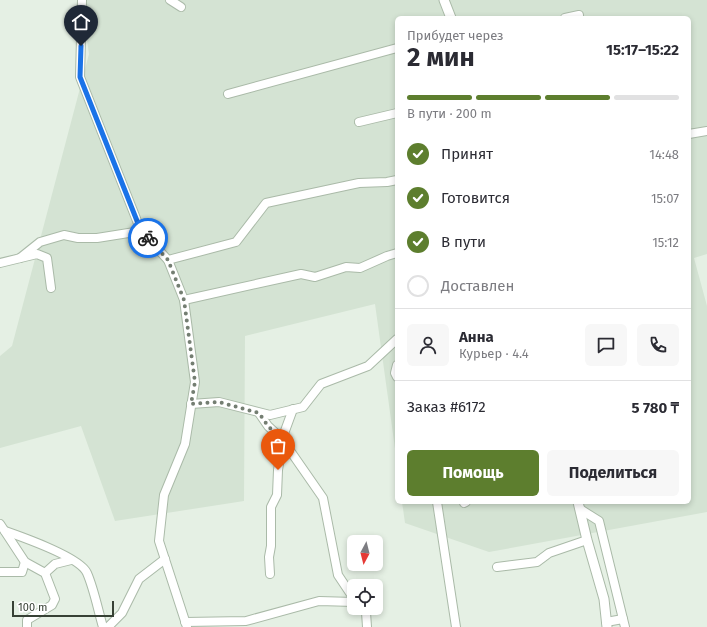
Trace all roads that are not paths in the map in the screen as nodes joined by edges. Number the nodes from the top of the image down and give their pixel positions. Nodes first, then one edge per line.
1 (82, 0) edge
2 (170, 0) edge
3 (444, 0) edge
4 (181, 7) dead end
5 (578, 15) dead end
6 (450, 16) edge
7 (574, 16) edge
8 (395, 49) edge
9 (228, 94) dead end
10 (395, 113) edge
11 (359, 122) dead end
12 (707, 131) edge
13 (691, 134) edge
14 (395, 180) edge
15 (141, 231) junction
16 (395, 254) edge
17 (20, 258) junction
18 (168, 260) junction
19 (0, 263) edge
20 (51, 288) dead end
21 (184, 300) junction
22 (395, 341) edge
23 (191, 404) junction
24 (293, 409) junction
25 (259, 413) junction
26 (282, 439) junction
27 (437, 504) edge
28 (579, 505) edge
29 (2, 527) edge
30 (586, 540) junction
31 (165, 559) junction
32 (71, 560) junction
33 (25, 562) junction
34 (497, 567) dead end
35 (0, 572) edge
36 (45, 573) junction
37 (270, 574) dead end
38 (347, 588) edge
39 (347, 602) edge
40 (366, 615) edge
41 (624, 623) edge
42 (186, 625) edge
43 (607, 625) edge
44 (27, 627) edge
45 (103, 627) edge
46 (108, 627) edge
47 (367, 627) edge
48 (456, 627) edge

1 - 15 street
2 - 4 street
3 - 6 street
5 - 7 street
8 - 9 street
10 - 11 street
12 - 13 street
14 - 18 street
15 - 17 street
15 - 18 street
16 - 21 street
17 - 19 street
17 - 20 street
18 - 21 street
21 - 23 street
22 - 24 street
23 - 25 street
23 - 31 street
24 - 25 street
24 - 26 street
25 - 26 street
26 - 37 street
26 - 38 street
27 - 48 street
28 - 30 street
28 - 41 street
29 - 32 street
29 - 33 street
30 - 34 street
30 - 43 street
31 - 42 street
31 - 46 street
32 - 36 street
32 - 45 street
33 - 35 street
33 - 36 street
36 - 44 street
39 - 42 street
40 - 47 street
41 - 43 street

